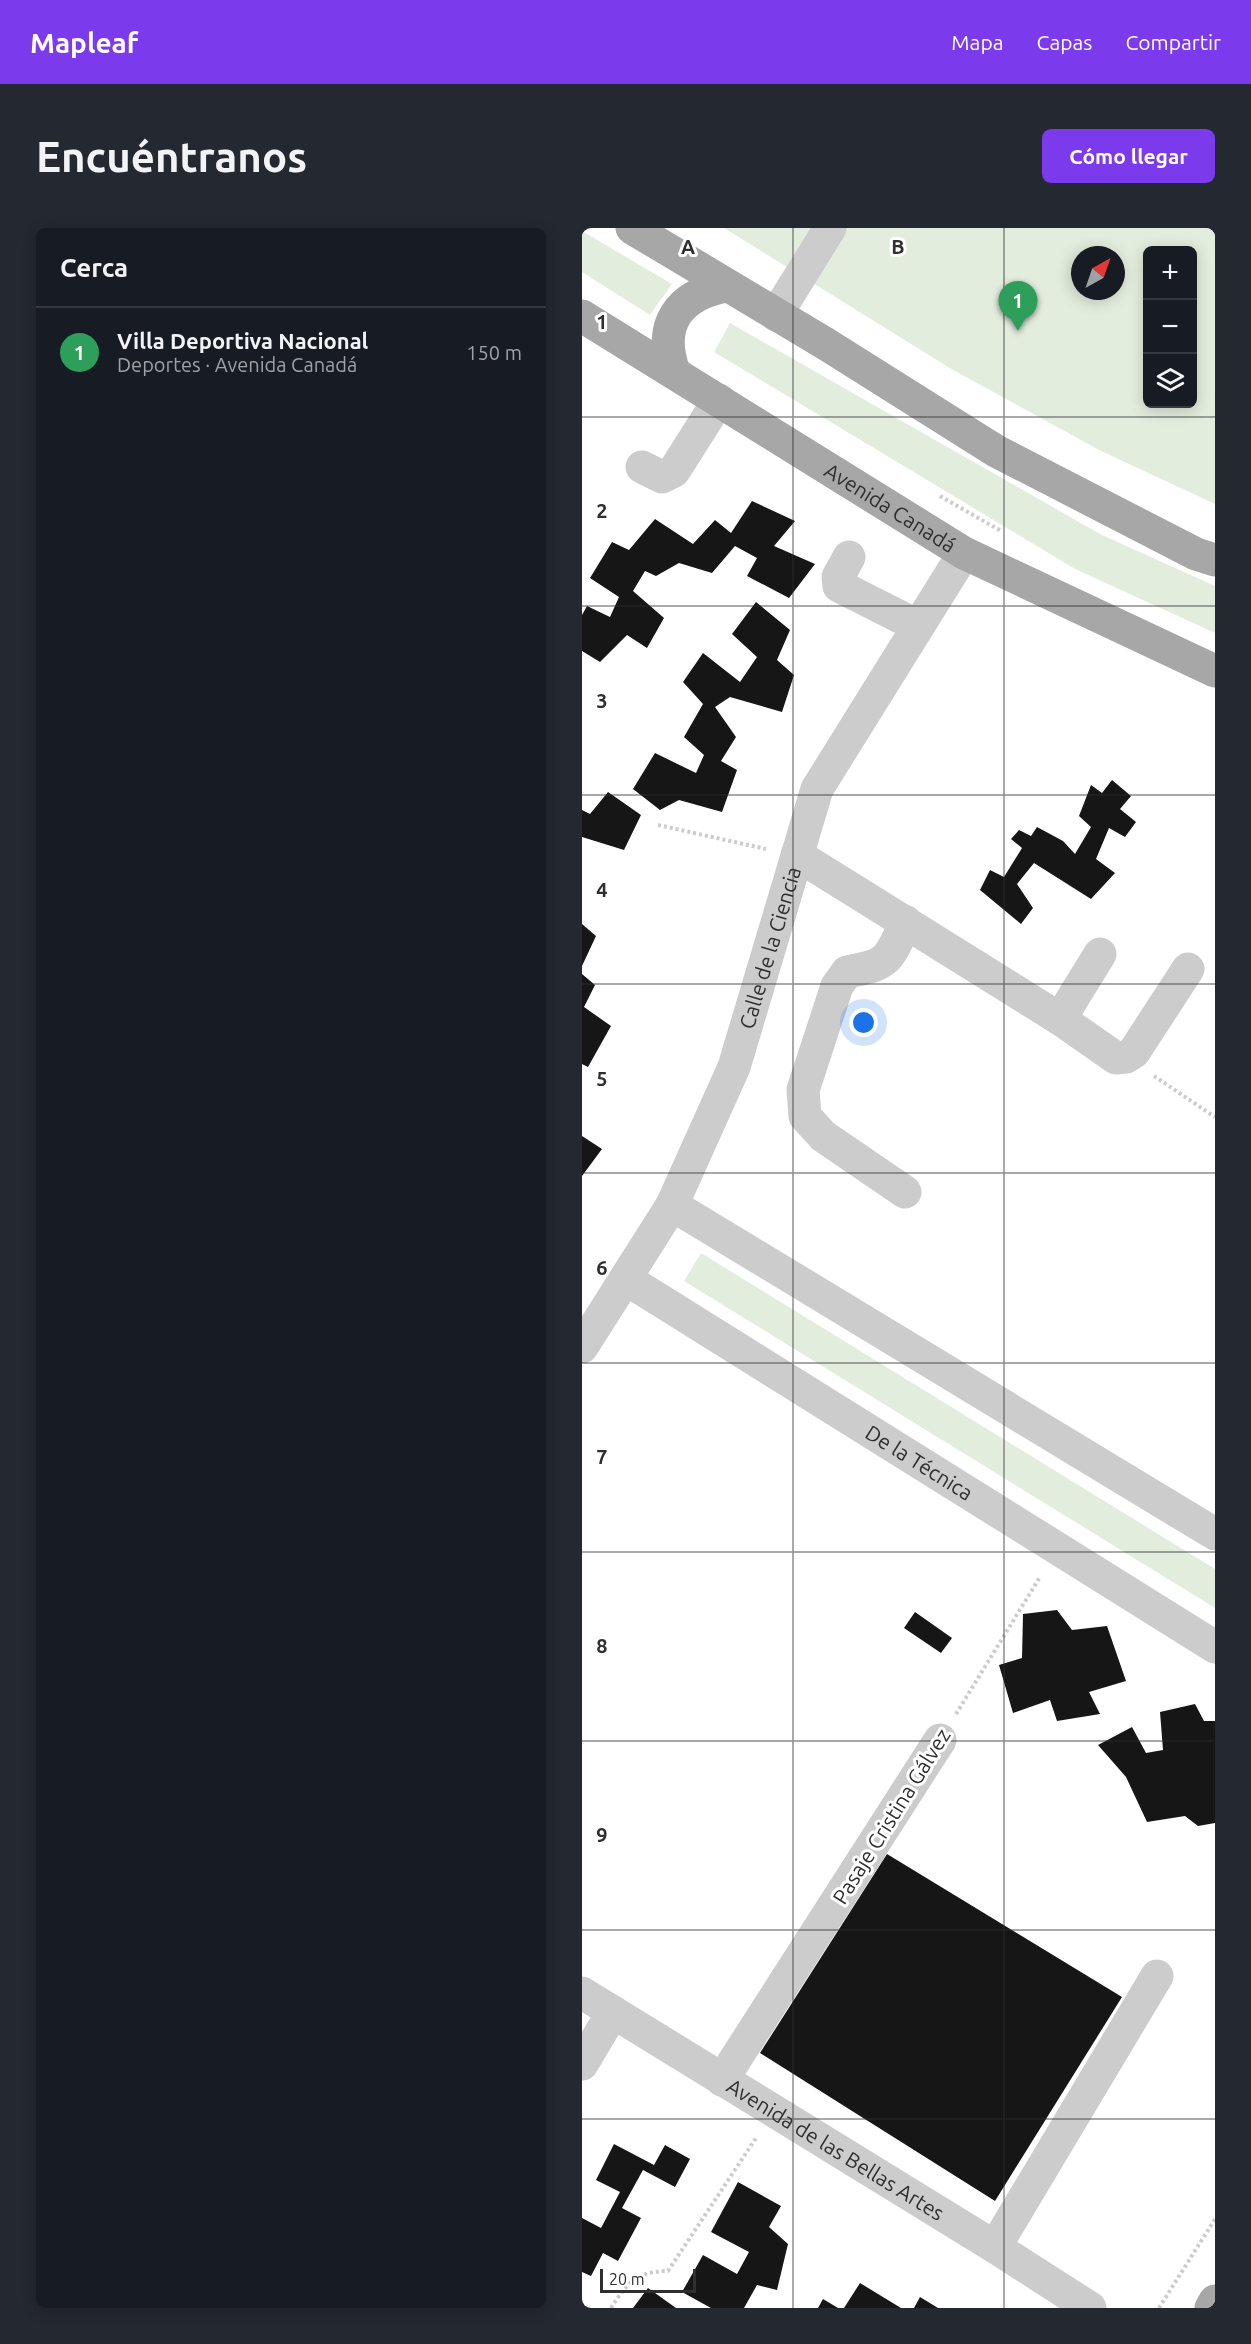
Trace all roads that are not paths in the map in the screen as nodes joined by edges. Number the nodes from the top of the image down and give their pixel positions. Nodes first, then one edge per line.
1 (632, 228) edge
2 (830, 228) edge
3 (726, 286) junction
4 (776, 315) junction
5 (582, 316) edge
6 (674, 372) junction
7 (719, 400) junction
8 (642, 467) dead end
9 (964, 553) junction
10 (849, 557) dead end
11 (1215, 560) edge
12 (918, 626) junction
13 (1215, 671) edge
14 (797, 855) junction
15 (906, 922) junction
16 (1100, 954) dead end
17 (1188, 969) dead end
18 (1060, 1018) junction
19 (905, 1192) dead end
20 (672, 1205) junction
21 (626, 1279) junction
22 (582, 1347) edge
23 (1215, 1534) edge
24 (1215, 1647) edge
25 (940, 1740) road end
26 (1157, 1976) dead end
27 (582, 1993) edge
28 (613, 2013) junction
29 (582, 2064) edge
30 (723, 2080) junction
31 (994, 2247) junction
32 (1215, 2301) edge
33 (1090, 2308) edge
34 (1211, 2308) edge

1 - 3 main road
2 - 4 street
3 - 4 main road
3 - 6 main road
4 - 11 main road
5 - 6 main road, Avenida Canadá
6 - 7 main road, Avenida Canadá
7 - 8 street
7 - 9 main road, Avenida Canadá
9 - 12 street, Calle de la Ciencia
9 - 13 main road, Avenida Canadá
10 - 12 street
12 - 14 street, Calle de la Ciencia
14 - 15 street
14 - 20 street, Calle de la Ciencia
15 - 18 street
15 - 19 street
16 - 18 street
17 - 18 street
20 - 21 street, Calle de la Ciencia
20 - 23 street
21 - 22 street, Calle de la Ciencia
21 - 24 street, De la Técnica
25 - 30 street, Pasaje Cristina Gálvez
26 - 31 street
27 - 28 street, Avenida de las Bellas Artes
28 - 29 street
28 - 30 street, Avenida de las Bellas Artes
30 - 31 street, Avenida de las Bellas Artes
31 - 33 street, Avenida de las Bellas Artes
32 - 34 main road

